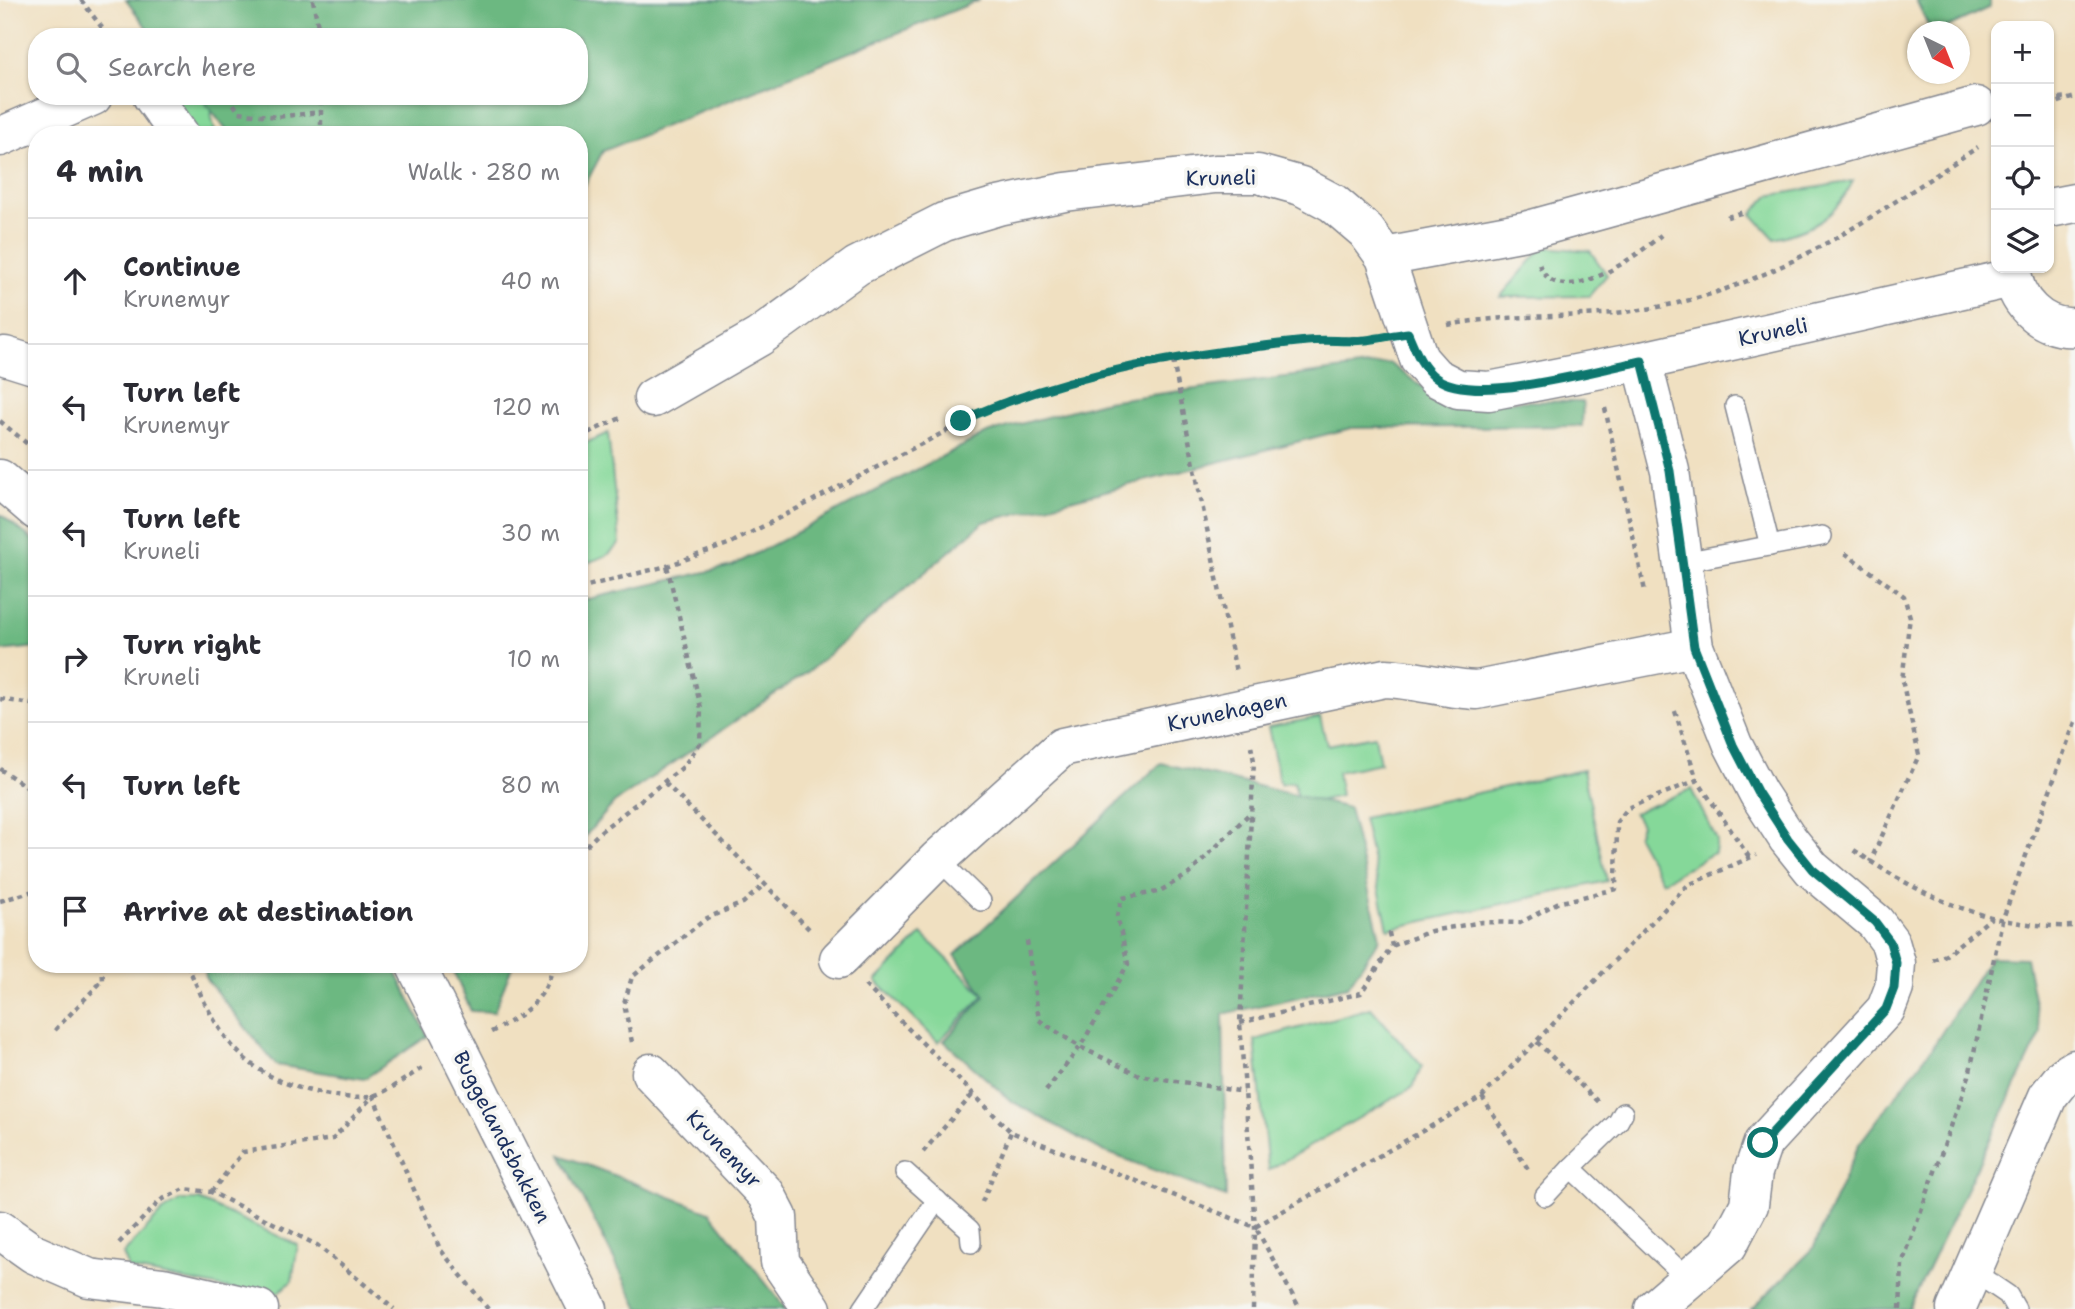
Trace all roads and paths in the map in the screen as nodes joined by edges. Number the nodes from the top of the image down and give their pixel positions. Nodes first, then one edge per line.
1 (81, 0) edge
2 (313, 0) edge
3 (102, 28) edge
4 (318, 28) edge
5 (2075, 96) edge
6 (2054, 98) edge
7 (2054, 103) edge
8 (73, 105) edge
9 (158, 105) edge
10 (234, 105) edge
11 (321, 105) edge
12 (1976, 106) dead end
13 (321, 111) junction
14 (174, 126) edge
15 (321, 126) edge
16 (0, 137) edge
17 (1984, 143) dead end
18 (2075, 203) edge
19 (2054, 207) edge
20 (1385, 257) junction
21 (2012, 273) edge
22 (2075, 327) edge
23 (1408, 333) junction
24 (1173, 361) junction
25 (1642, 361) junction
26 (1596, 369) junction
27 (653, 398) joint
28 (1735, 406) dead end
29 (0, 421) edge
30 (588, 433) edge
31 (28, 444) edge
32 (0, 479) edge
33 (28, 503) edge
34 (1822, 536) joint
35 (1770, 546) junction
36 (1683, 562) junction
37 (667, 566) junction
38 (588, 586) edge
39 (1647, 601) dead end
40 (1694, 647) junction
41 (0, 699) edge
42 (28, 704) edge
43 (1244, 709) junction
44 (2075, 722) edge
45 (0, 769) edge
46 (1697, 780) dead end
47 (665, 783) junction
48 (28, 788) edge
49 (1252, 811) junction
50 (1843, 843) dead end
51 (588, 844) edge
52 (1767, 849) dead end
53 (938, 859) junction
54 (1870, 862) junction
55 (765, 884) junction
56 (28, 893) edge
57 (0, 901) edge
58 (981, 901) dead end
59 (1991, 917) junction
60 (2002, 921) junction
61 (2075, 926) edge
62 (1388, 929) dead end
63 (1027, 941) dead end
64 (1392, 946) junction
65 (839, 959) junction
66 (105, 973) edge
67 (192, 973) edge
68 (420, 973) edge
69 (550, 973) edge
70 (1895, 977) junction
71 (1240, 1023) junction
72 (55, 1030) dead end
73 (487, 1035) dead end
74 (1537, 1042) junction
75 (1080, 1047) junction
76 (425, 1067) dead end
77 (2075, 1069) edge
78 (651, 1073) joint
79 (1046, 1091) dead end
80 (1244, 1092) junction
81 (973, 1094) junction
82 (373, 1096) junction
83 (1482, 1097) junction
84 (1621, 1118) joint
85 (1011, 1132) junction
86 (1572, 1168) junction
87 (905, 1172) joint
88 (211, 1192) junction
89 (1545, 1196) joint
90 (937, 1200) junction
91 (1255, 1227) junction
92 (0, 1230) edge
93 (971, 1236) joint
94 (1974, 1272) junction
95 (1689, 1280) junction
96 (87, 1294) edge
97 (259, 1309) edge
98 (394, 1309) edge
99 (488, 1309) edge
100 (588, 1309) edge
101 (812, 1309) edge
102 (863, 1309) edge
103 (1253, 1309) edge
104 (1300, 1309) edge
105 (1654, 1309) edge
106 (1900, 1309) edge
107 (1956, 1309) edge
108 (2016, 1309) edge

1 - 3 path
2 - 4 path
5 - 6 path
5 - 7 path
8 - 16 street
9 - 14 street
10 - 13 path
11 - 13 path
12 - 20 street
13 - 15 path
17 - 23 path
18 - 19 street
20 - 23 street, Kruneli
20 - 27 street, Kruneli
21 - 22 street
21 - 25 street, Kruneli
23 - 24 path
23 - 26 street, Kruneli
24 - 37 path
24 - 43 path
25 - 26 street, Kruneli
25 - 36 street
26 - 39 path
27 - 30 path
28 - 35 lane
29 - 31 path
32 - 33 street
34 - 35 lane
34 - 54 path
35 - 36 lane
36 - 40 street
37 - 38 path
37 - 47 path
40 - 43 street, Krunehagen
40 - 70 street
41 - 42 path
43 - 49 path
43 - 53 street, Krunehagen
44 - 60 path
45 - 48 path
46 - 64 path
47 - 51 path
47 - 55 path
49 - 71 path
49 - 75 path
50 - 54 path
52 - 74 path
53 - 58 lane
53 - 65 street, Krunehagen
54 - 59 path
55 - 65 path
55 - 78 path
56 - 57 path
59 - 60 path
59 - 70 path
60 - 61 path
60 - 106 path
62 - 64 path
63 - 75 path
64 - 71 path
65 - 81 path
66 - 72 path
67 - 82 path
68 - 100 street, Buggelandsbakken
69 - 73 path
70 - 95 street
71 - 80 path
74 - 83 path
74 - 84 path
75 - 79 path
75 - 80 path
76 - 82 path
77 - 94 street
78 - 101 street, Krunemyr
80 - 91 path
81 - 85 path
81 - 87 path
82 - 88 path
82 - 99 path
83 - 89 path
83 - 91 path
84 - 86 lane
85 - 91 path
85 - 93 path
86 - 89 lane
86 - 95 lane
87 - 90 lane
88 - 96 path
88 - 98 path
90 - 93 lane
90 - 102 lane
91 - 103 path
91 - 104 path
92 - 96 street
94 - 107 street
94 - 108 lane
95 - 105 street
96 - 97 street

